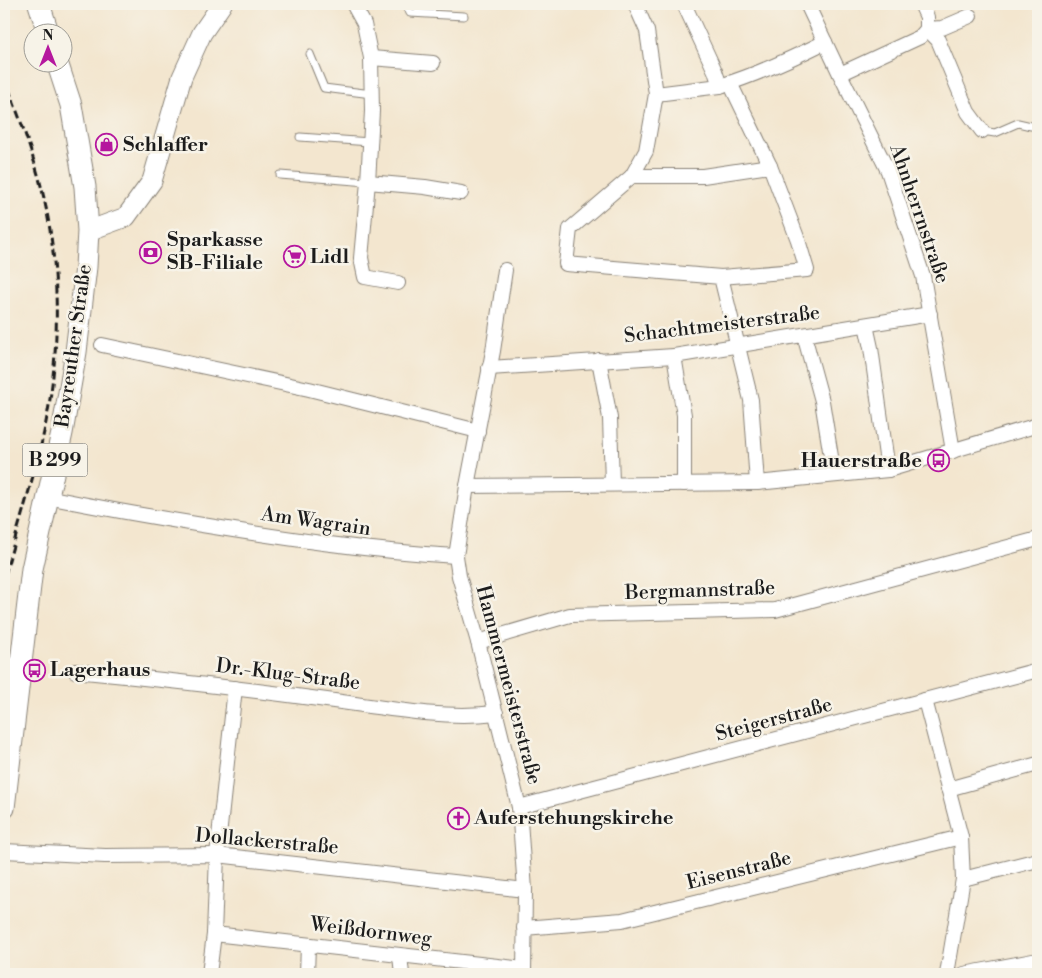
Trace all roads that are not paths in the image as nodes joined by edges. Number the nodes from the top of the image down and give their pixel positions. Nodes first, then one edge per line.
1 (39, 4) edge
2 (222, 4) edge
3 (353, 4) edge
4 (406, 4) edge
5 (635, 4) edge
6 (684, 4) edge
7 (807, 4) edge
8 (921, 4) edge
9 (464, 16) dead end
10 (970, 16) dead end
11 (45, 22) edge
12 (927, 29) junction
13 (825, 42) junction
14 (310, 54) dead end
15 (371, 58) junction
16 (433, 63) dead end
17 (60, 72) edge
18 (840, 74) junction
19 (725, 84) junction
20 (372, 94) junction
21 (656, 94) junction
22 (1031, 126) dead end
23 (982, 131) joint
24 (300, 137) dead end
25 (370, 142) junction
26 (770, 166) junction
27 (280, 175) dead end
28 (632, 176) junction
29 (368, 182) junction
30 (461, 193) dead end
31 (88, 231) junction
32 (505, 270) dead end
33 (721, 277) junction
34 (398, 283) dead end
35 (930, 314) junction
36 (866, 325) junction
37 (804, 336) junction
38 (102, 345) dead end
39 (738, 347) junction
40 (674, 356) junction
41 (599, 360) junction
42 (489, 368) junction
43 (1038, 425) edge
44 (478, 431) junction
45 (953, 451) junction
46 (888, 470) junction
47 (834, 475) junction
48 (756, 483) junction
49 (612, 484) junction
50 (684, 484) junction
51 (467, 486) junction
52 (47, 496) junction
53 (1038, 539) edge
54 (456, 556) junction
55 (478, 642) junction
56 (1038, 670) edge
57 (75, 671) dead end
58 (235, 688) junction
59 (925, 700) junction
60 (496, 713) junction
61 (1038, 764) edge
62 (948, 789) junction
63 (519, 807) junction
64 (4, 808) edge
65 (961, 837) junction
66 (4, 851) edge
67 (217, 855) junction
68 (1038, 860) edge
69 (963, 879) junction
70 (525, 890) junction
71 (524, 928) junction
72 (214, 934) junction
73 (308, 945) junction
74 (400, 956) junction
75 (1038, 960) edge
76 (524, 972) edge
77 (210, 974) edge
78 (307, 974) edge
79 (402, 974) edge
80 (947, 974) edge
81 (964, 974) edge

1 - 11 main road
2 - 31 street
3 - 15 street
4 - 9 lane
5 - 21 street
6 - 19 street
7 - 13 street, Ahnherrnstraße
8 - 12 street
10 - 12 street
12 - 18 street
12 - 23 street
13 - 18 street, Ahnherrnstraße
13 - 19 street
14 - 20 lane
15 - 16 street
15 - 20 street
17 - 31 main road, Bayreuther Straße / B 299
18 - 35 street, Ahnherrnstraße
19 - 21 street
19 - 26 street
20 - 25 street
21 - 28 street
22 - 23 lane
24 - 25 lane
25 - 29 street
26 - 28 street
26 - 33 street
27 - 29 lane
28 - 33 street
29 - 30 street
29 - 34 street
31 - 52 main road, Bayreuther Straße / B 299
32 - 42 street
33 - 39 street
35 - 36 street, Schachtmeisterstraße
35 - 45 street, Ahnherrnstraße
36 - 37 street, Schachtmeisterstraße
36 - 46 street
37 - 39 street, Schachtmeisterstraße
37 - 47 street
38 - 44 street
39 - 40 street, Schachtmeisterstraße
39 - 48 street
40 - 41 street, Schachtmeisterstraße
40 - 50 street
41 - 42 street, Schachtmeisterstraße
41 - 49 street
42 - 44 street
43 - 45 street
44 - 51 street
45 - 46 street
46 - 47 street
47 - 48 street
48 - 50 street
49 - 50 street
49 - 51 street
51 - 54 street
52 - 54 street, Am Wagrain
52 - 64 main road, Bayreuther Straße / B 299
53 - 55 street, Bergmannstraße
54 - 55 street, Hammermeisterstraße
55 - 60 street, Hammermeisterstraße
56 - 59 street, Steigerstraße
57 - 58 street, Dr.-Klug-Straße
58 - 60 street, Dr.-Klug-Straße
58 - 67 street
59 - 62 street
59 - 63 street, Steigerstraße
60 - 63 street, Hammermeisterstraße
61 - 62 street
62 - 65 street
63 - 70 street, Hammermeisterstraße
65 - 69 street
65 - 71 street, Eisenstraße
66 - 67 street, Dollackerstraße
67 - 70 street, Dollackerstraße
67 - 72 street
68 - 69 street
69 - 80 street
70 - 71 street, Hammermeisterstraße
71 - 76 street, Hammermeisterstraße
72 - 73 street, Weißdornweg
72 - 77 street
73 - 74 street, Weißdornweg
73 - 78 street
74 - 76 street, Weißdornweg
74 - 79 street
75 - 81 street

